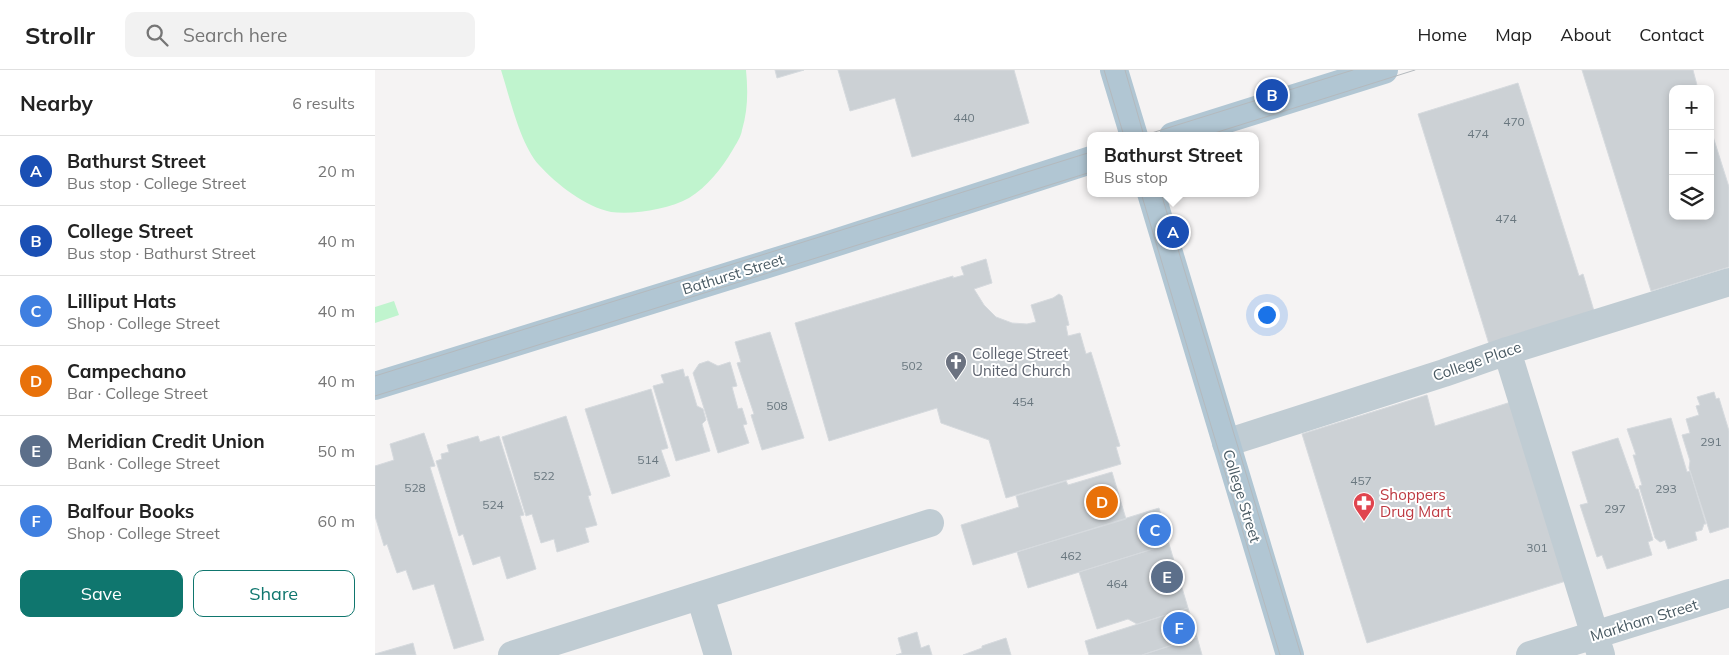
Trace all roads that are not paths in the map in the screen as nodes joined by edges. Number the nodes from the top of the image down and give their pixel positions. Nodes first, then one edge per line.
1 (1114, 70) edge
2 (1384, 70) edge
3 (1133, 132) edge
4 (1186, 132) edge
5 (1087, 161) edge
6 (1152, 197) edge
7 (1729, 282) edge
8 (1507, 350) junction
9 (375, 386) edge
10 (1226, 443) junction
11 (930, 523) dead end
12 (1729, 593) edge
13 (699, 596) junction
14 (1598, 645) edge
15 (512, 655) edge
16 (718, 655) edge
17 (1290, 655) edge
18 (1530, 655) edge

1 - 3 main road
2 - 4 main road
5 - 9 main road, Bathurst Street
6 - 10 main road, College Street
7 - 8 street, College Place
8 - 10 street, College Place
8 - 14 street
10 - 17 main road, College Street
11 - 13 street
12 - 14 street, Markham Street
13 - 15 street
13 - 16 street
14 - 18 street, Markham Street

